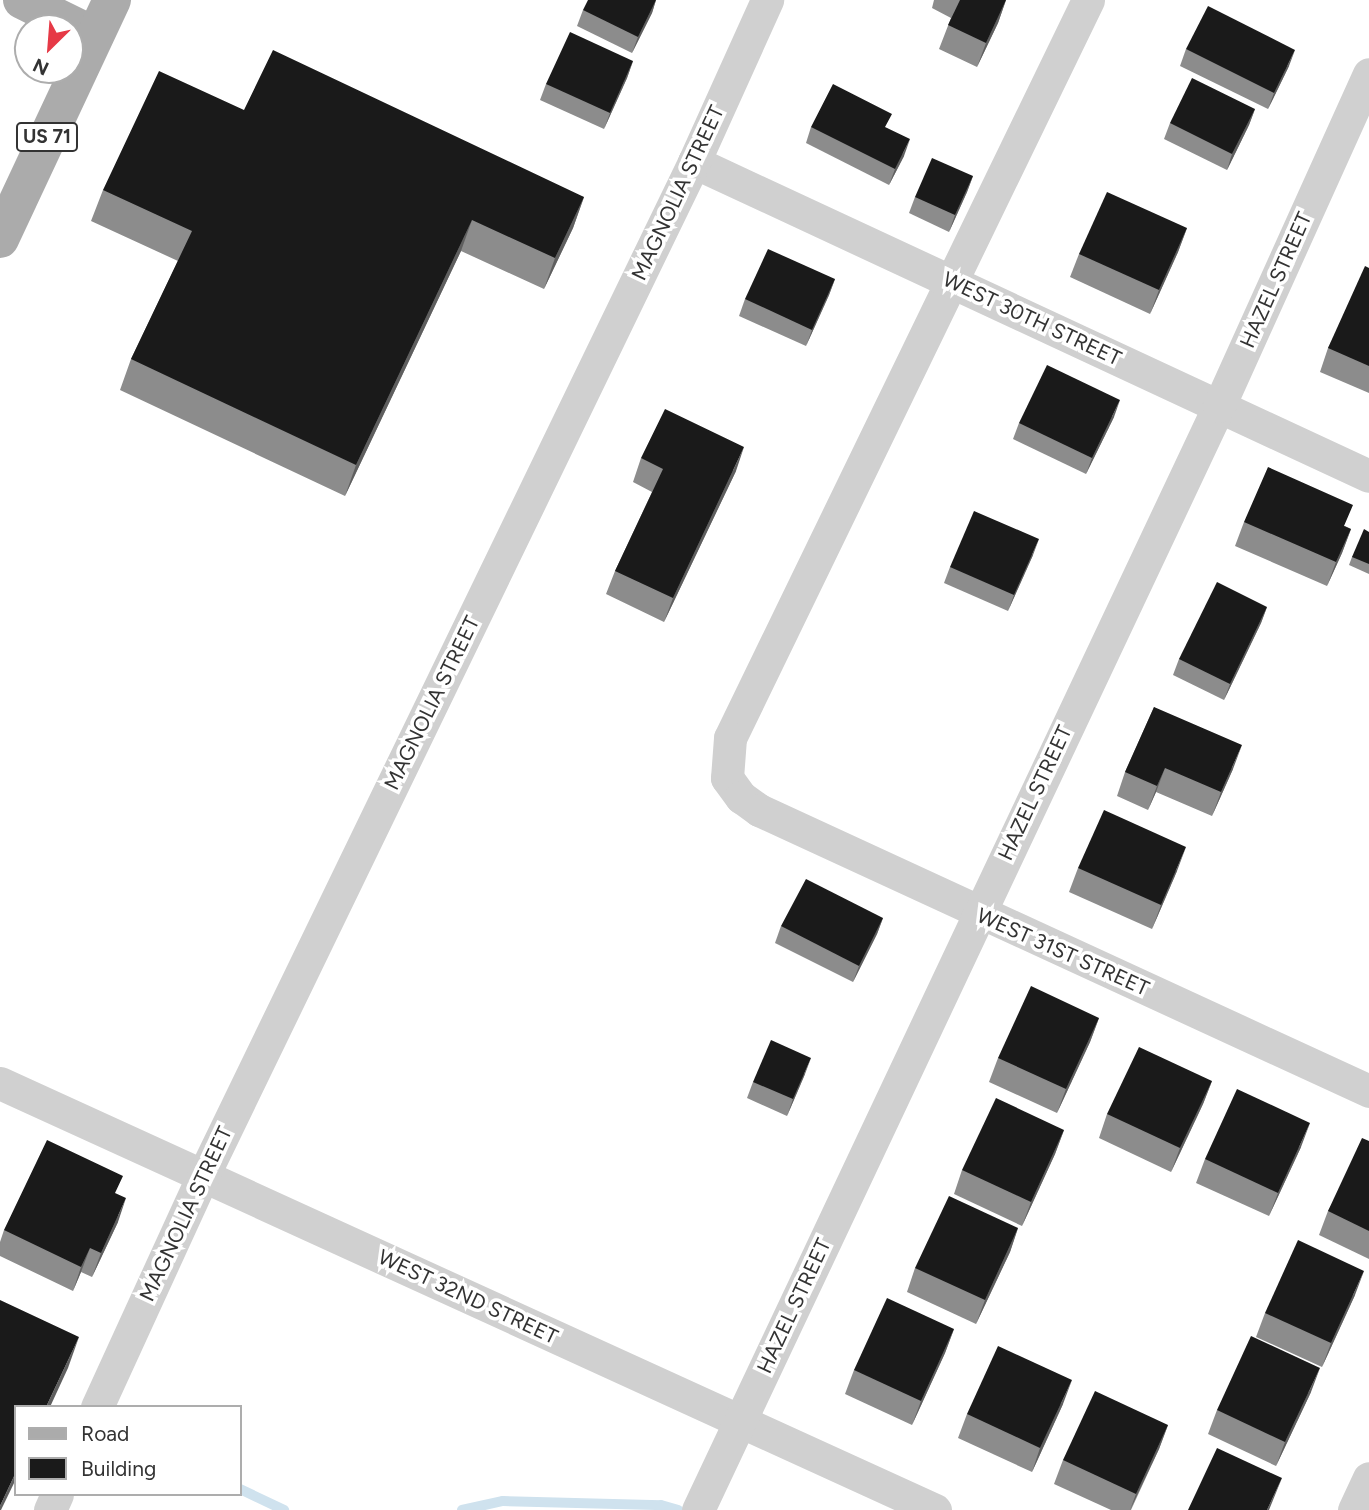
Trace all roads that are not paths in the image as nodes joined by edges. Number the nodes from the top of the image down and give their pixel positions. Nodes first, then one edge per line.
1 (22, 0) edge
2 (112, 0) edge
3 (767, 0) edge
4 (1088, 0) edge
5 (95, 36) junction
6 (1369, 74) edge
7 (694, 162) junction
8 (0, 239) edge
9 (954, 282) junction
10 (1219, 406) junction
11 (1369, 476) edge
12 (978, 913) junction
13 (0, 1083) edge
14 (1369, 1090) edge
15 (203, 1176) junction
16 (98, 1405) edge
17 (740, 1421) junction
18 (1369, 1478) edge
19 (701, 1505) edge
20 (935, 1510) edge
21 (1354, 1510) edge

1 - 5 main road
2 - 5 main road, US 71
3 - 7 street, MAGNOLIA STREET
4 - 9 street, WEST 31ST STREET
5 - 8 main road, US 71
6 - 10 street, HAZEL STREET
7 - 9 street, WEST 30TH STREET
7 - 15 street, MAGNOLIA STREET
9 - 10 street, WEST 30TH STREET
9 - 12 street, WEST 31ST STREET
10 - 11 street, WEST 30TH STREET
10 - 12 street, HAZEL STREET
12 - 14 street, WEST 31ST STREET
12 - 17 street, HAZEL STREET
13 - 15 street, WEST 32ND STREET
15 - 16 street, MAGNOLIA STREET
15 - 17 street, WEST 32ND STREET
17 - 19 street, HAZEL STREET
17 - 20 street, WEST 32ND STREET
18 - 21 street

